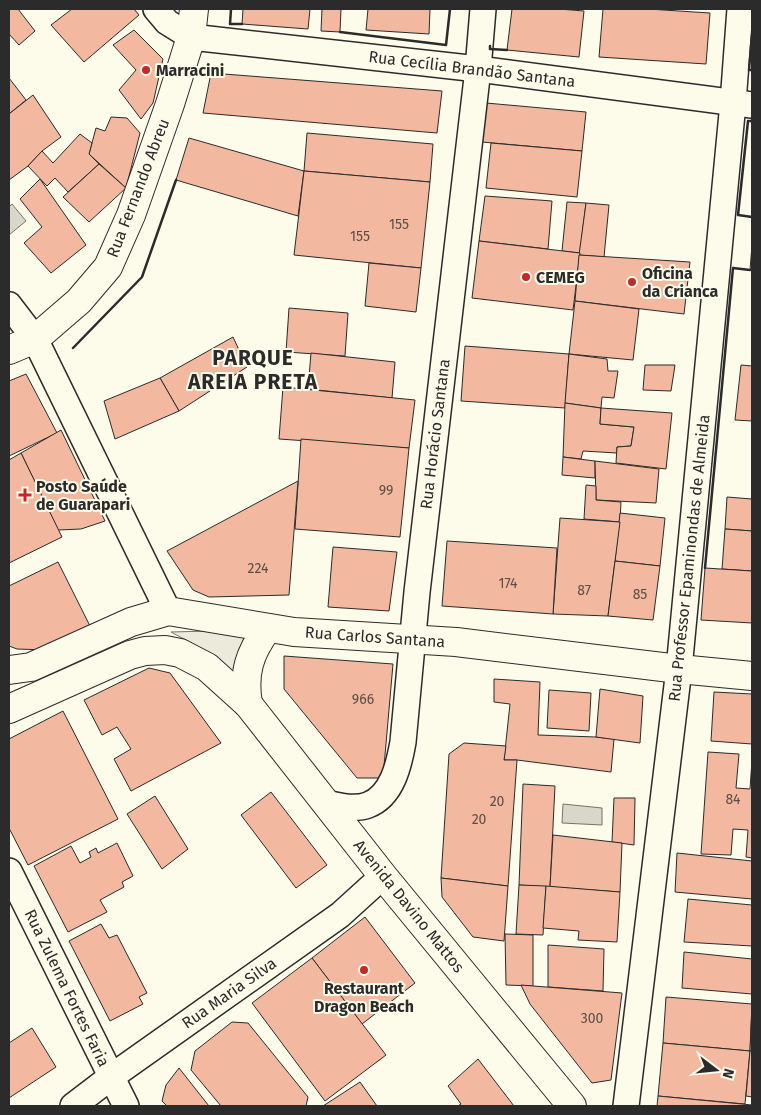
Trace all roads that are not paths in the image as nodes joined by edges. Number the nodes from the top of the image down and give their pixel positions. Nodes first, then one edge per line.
1 (156, 9) edge
2 (194, 9) edge
3 (483, 9) edge
4 (740, 9) edge
5 (191, 37) junction
6 (478, 69) junction
7 (743, 104) edge
8 (9, 305) edge
9 (35, 339) junction
10 (9, 350) edge
11 (168, 611) junction
12 (268, 628) junction
13 (412, 639) junction
14 (679, 669) junction
15 (9, 670) edge
16 (752, 676) edge
17 (248, 704) junction
18 (9, 709) edge
19 (326, 803) junction
20 (9, 871) edge
21 (383, 876) junction
22 (111, 1077) junction
23 (73, 1106) edge
24 (126, 1106) edge
25 (572, 1106) edge
26 (626, 1106) edge

1 - 5 street
2 - 5 main road, Rua Fernando Abreu
3 - 6 street, Rua Horácio Santana
4 - 7 street, Rua Professor Epaminondas de Almeida
5 - 6 street, Rua Cecília Brandão Santana
5 - 9 main road, Rua Fernando Abreu
6 - 7 street, Rua Cecília Brandão Santana
6 - 13 street, Rua Horácio Santana
7 - 14 street, Rua Professor Epaminondas de Almeida
8 - 9 street
9 - 10 main road, Rua Fernando Abreu
9 - 11 street
11 - 12 main road, Rua Carlos Santana
11 - 15 main road, Rua Carlos Santana
12 - 13 main road, Rua Carlos Santana
12 - 17 main road
13 - 14 main road, Rua Carlos Santana
13 - 19 street, Rua Horácio Santana
14 - 16 main road, Rua Carlos Santana
14 - 26 street, Rua Professor Epaminondas de Almeida
17 - 18 main road
17 - 19 main road, Avenida Davino Mattos
19 - 21 main road, Avenida Davino Mattos
20 - 22 street, Rua Zulema Fortes Faria
21 - 22 street, Rua Maria Silva
21 - 25 main road, Avenida Davino Mattos
22 - 23 street, Rua Maria Silva
22 - 24 street, Rua Zulema Fortes Faria

